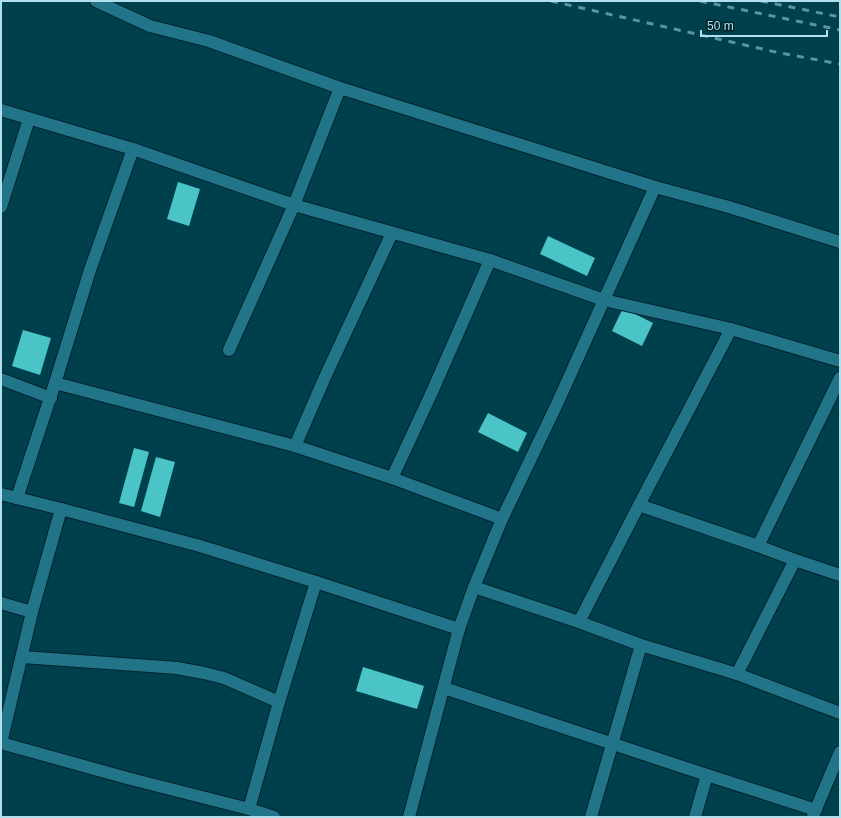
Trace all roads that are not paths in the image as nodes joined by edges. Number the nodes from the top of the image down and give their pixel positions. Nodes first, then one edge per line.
1 (96, 1) edge
2 (340, 88) junction
3 (1, 110) edge
4 (29, 118) junction
5 (133, 149) junction
6 (654, 187) junction
7 (294, 204) junction
8 (1, 207) edge
9 (392, 232) junction
10 (840, 242) edge
11 (490, 260) junction
12 (604, 300) junction
13 (731, 328) junction
14 (229, 350) dead end
15 (840, 361) edge
16 (840, 378) edge
17 (1, 379) edge
18 (56, 383) junction
19 (50, 398) junction
20 (295, 446) junction
21 (392, 478) junction
22 (1, 494) edge
23 (17, 498) junction
24 (639, 505) junction
25 (61, 509) junction
26 (502, 519) junction
27 (758, 546) junction
28 (794, 560) junction
29 (840, 575) edge
30 (316, 582) junction
31 (474, 587) junction
32 (1, 603) edge
33 (32, 612) junction
34 (579, 622) junction
35 (459, 629) junction
36 (641, 645) junction
37 (22, 657) junction
38 (737, 674) junction
39 (444, 688) junction
40 (279, 702) junction
41 (840, 713) edge
42 (1, 743) edge
43 (612, 743) junction
44 (840, 752) edge
45 (707, 775) junction
46 (249, 809) junction
47 (814, 813) edge
48 (274, 817) edge
49 (409, 817) edge
50 (591, 817) edge
51 (696, 817) edge

1 - 2 street
2 - 6 street
2 - 7 street
3 - 4 street
4 - 5 street
4 - 8 street
5 - 7 street
5 - 18 street
6 - 10 street
6 - 12 street
7 - 9 street
7 - 14 street
9 - 11 street
9 - 20 street
11 - 12 street
11 - 21 street
12 - 13 street
12 - 26 street
13 - 15 street
13 - 24 street
16 - 27 street
17 - 19 street
18 - 19 street
18 - 20 street
19 - 23 street
20 - 21 street
21 - 26 street
22 - 23 street
23 - 25 street
24 - 27 street
24 - 34 street
25 - 30 street
25 - 33 street
26 - 31 street
27 - 28 street
28 - 29 street
28 - 38 street
30 - 35 street
30 - 40 street
31 - 34 street
31 - 35 street
32 - 33 street
33 - 37 street
34 - 36 street
35 - 39 street
36 - 38 street
36 - 43 street
37 - 40 street
37 - 42 street
38 - 41 street
39 - 43 street
39 - 49 street
40 - 46 street
42 - 46 street
43 - 45 street
43 - 50 street
44 - 47 street
45 - 47 street
45 - 51 street
46 - 48 street

